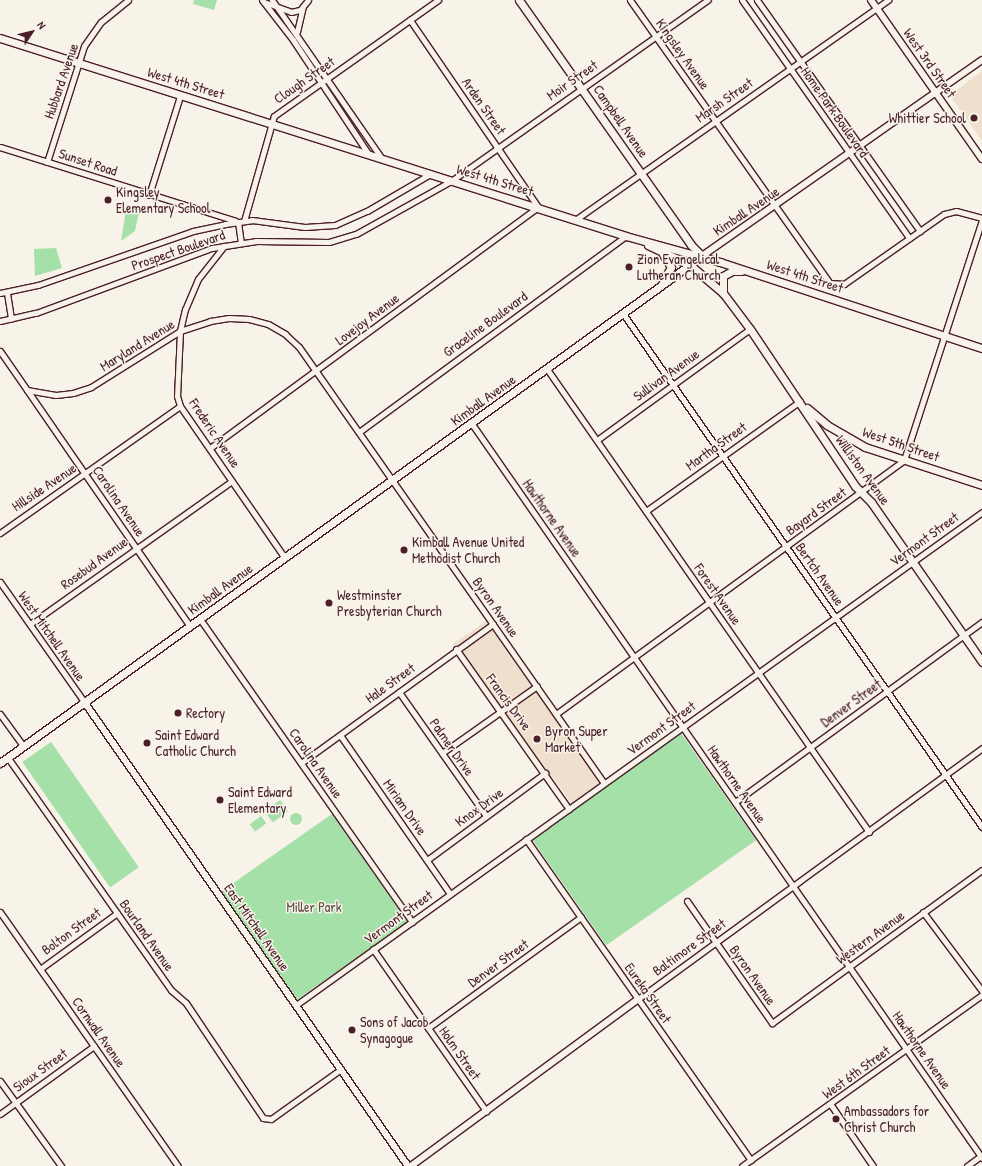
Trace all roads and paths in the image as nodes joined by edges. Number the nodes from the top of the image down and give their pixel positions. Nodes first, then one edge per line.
1 (128, 0) edge
2 (272, 0) edge
3 (308, 0) edge
4 (438, 0) edge
5 (519, 0) edge
6 (630, 0) edge
7 (708, 0) edge
8 (742, 0) edge
9 (757, 0) edge
10 (871, 0) edge
11 (888, 0) edge
12 (262, 1) edge
13 (304, 6) junction
14 (877, 8) junction
15 (280, 10) junction
16 (410, 20) junction
17 (297, 33) junction
18 (656, 36) junction
19 (0, 38) edge
20 (982, 60) edge
21 (800, 62) junction
22 (77, 63) junction
23 (790, 69) junction
24 (326, 78) junction
25 (320, 83) junction
26 (582, 88) junction
27 (936, 92) junction
28 (180, 96) junction
29 (715, 121) junction
30 (272, 124) junction
31 (860, 146) junction
32 (0, 147) edge
33 (498, 147) junction
34 (850, 154) junction
35 (370, 156) junction
36 (982, 159) edge
37 (382, 160) junction
38 (47, 162) junction
39 (641, 173) junction
40 (430, 174) junction
41 (451, 181) junction
42 (149, 195) junction
43 (538, 207) junction
44 (776, 207) junction
45 (982, 219) edge
46 (575, 220) junction
47 (244, 221) junction
48 (237, 222) junction
49 (920, 230) junction
50 (626, 236) junction
51 (909, 238) junction
52 (241, 242) junction
53 (224, 246) junction
54 (657, 249) junction
55 (702, 256) junction
56 (690, 265) junction
57 (752, 272) junction
58 (656, 290) junction
59 (0, 293) edge
60 (7, 293) junction
61 (723, 293) junction
62 (624, 315) junction
63 (11, 319) junction
64 (0, 321) edge
65 (750, 329) junction
66 (180, 331) junction
67 (945, 336) junction
68 (299, 347) joint
69 (982, 348) edge
70 (0, 351) edge
71 (547, 369) junction
72 (317, 371) junction
73 (673, 385) junction
74 (27, 390) junction
75 (800, 401) junction
76 (180, 406) junction
77 (472, 424) junction
78 (359, 432) junction
79 (596, 440) junction
80 (210, 448) junction
81 (723, 456) junction
82 (904, 460) junction
83 (86, 474) junction
84 (393, 480) junction
85 (232, 481) junction
86 (982, 485) edge
87 (862, 492) junction
88 (646, 511) junction
89 (982, 512) edge
90 (0, 532) edge
91 (136, 547) junction
92 (786, 547) junction
93 (285, 558) junction
94 (912, 563) junction
95 (0, 582) edge
96 (709, 602) junction
97 (835, 618) junction
98 (200, 619) junction
99 (982, 622) edge
100 (30, 624) junction
101 (493, 624) junction
102 (190, 626) junction
103 (963, 636) junction
104 (456, 649) junction
105 (634, 657) junction
106 (982, 662) edge
107 (758, 673) junction
108 (536, 686) junction
109 (399, 692) junction
110 (887, 692) junction
111 (85, 703) junction
112 (500, 712) junction
113 (0, 714) edge
114 (556, 714) junction
115 (683, 727) junction
116 (340, 735) junction
117 (23, 746) junction
118 (810, 747) junction
119 (982, 748) edge
120 (442, 753) junction
121 (8, 758) junction
122 (0, 763) edge
123 (301, 763) junction
124 (545, 773) junction
125 (945, 775) junction
126 (604, 783) junction
127 (735, 802) junction
128 (569, 808) junction
129 (486, 816) junction
130 (982, 827) edge
131 (868, 832) junction
132 (526, 839) junction
133 (427, 860) junction
134 (982, 870) edge
135 (794, 887) junction
136 (450, 894) junction
137 (687, 901) dead end
138 (0, 912) edge
139 (923, 912) junction
140 (117, 913) junction
141 (581, 917) junction
142 (412, 922) junction
143 (715, 943) junction
144 (373, 949) junction
145 (849, 966) junction
146 (40, 969) junction
147 (982, 991) edge
148 (982, 995) edge
149 (638, 999) junction
150 (296, 1005) junction
151 (772, 1023) joint
152 (428, 1028) junction
153 (94, 1046) junction
154 (907, 1050) junction
155 (341, 1069) junction
156 (0, 1081) edge
157 (15, 1103) junction
158 (831, 1105) junction
159 (486, 1111) junction
160 (0, 1114) edge
161 (982, 1156) edge
162 (751, 1160) junction
163 (60, 1166) edge
164 (178, 1166) edge
165 (410, 1166) edge
166 (742, 1166) edge
167 (873, 1166) edge
168 (967, 1166) edge

1 - 22 street, Hubbard Avenue
2 - 15 street
3 - 13 street
4 - 16 street, Clough Street
5 - 26 main road, Campbell Avenue
6 - 18 street, Kingsley Avenue
7 - 18 street, Moir Street
8 - 23 street, Home Park Boulevard
9 - 21 street, Home Park Boulevard
10 - 14 street, West 3rd Street
11 - 14 street, Marsh Street
12 - 15 street
12 - 25 street
13 - 15 street
13 - 17 street
14 - 21 street, Marsh Street
14 - 27 street, West 3rd Street
15 - 17 street
16 - 24 street, Clough Street
16 - 33 street, Arden Street
17 - 24 street
18 - 26 street, Moir Street
18 - 29 street, Kingsley Avenue
19 - 22 main road, West 4th Street
20 - 27 street, Kimball Avenue
21 - 23 street, Marsh Street
21 - 31 street, Home Park Boulevard
22 - 28 main road, West 4th Street
22 - 38 street, Hubbard Avenue
23 - 29 street, Marsh Street
23 - 34 street, Home Park Boulevard
24 - 25 street, Clough Street
24 - 37 street
25 - 30 street, Clough Street
25 - 35 street
26 - 33 street, Moir Street
26 - 39 main road, Campbell Avenue
27 - 31 street, Kimball Avenue
27 - 36 street, West 3rd Street
28 - 30 main road, West 4th Street
28 - 42 street
29 - 39 street, Marsh Street
29 - 44 street, Kingsley Avenue
30 - 35 main road, West 4th Street
30 - 47 street, Clough Street
31 - 34 street, Kimball Avenue
31 - 49 street, Home Park Boulevard
32 - 38 street, Sunset Road
33 - 41 street, Moir Street
33 - 43 street, Arden Street
34 - 44 street, Kimball Avenue
34 - 51 street, Home Park Boulevard
35 - 37 main road, West 4th Street
37 - 40 main road, West 4th Street
38 - 42 street, Sunset Road
39 - 46 street, Marsh Street
39 - 55 main road, Campbell Avenue
40 - 41 main road, West 4th Street
40 - 47 street, Prospect Boulevard
41 - 43 main road, West 4th Street
41 - 52 street, Prospect Boulevard
42 - 48 street, Sunset Road
43 - 46 main road, West 4th Street
43 - 72 street, Lovejoy Avenue
44 - 51 street, Kingsley Avenue
44 - 55 street, Kimball Avenue
45 - 49 street
45 - 67 street
46 - 50 main road, West 4th Street
47 - 48 street, Prospect Boulevard
48 - 52 street
48 - 60 street, Prospect Boulevard
49 - 51 street
50 - 54 main road, Williston Avenue
50 - 55 main road, West 4th Street
50 - 78 street, Graceline Boulevard
52 - 53 street, Prospect Boulevard
53 - 63 street, Prospect Boulevard
53 - 66 street, Frederic Avenue
54 - 56 main road, Williston Avenue
54 - 58 main road
55 - 56 main road, Kimball Avenue
55 - 57 main road, West 4th Street
56 - 58 main road, Kimball Avenue
56 - 61 main road, Williston Avenue
57 - 61 main road
57 - 67 main road, West 4th Street
58 - 62 main road, Kimball Avenue
59 - 60 street, Prospect Boulevard
60 - 63 street
61 - 65 main road, Williston Avenue
62 - 71 main road, Kimball Avenue
62 - 73 street, Bertch Avenue
63 - 64 street, Prospect Boulevard
65 - 73 street, Sullivan Avenue
65 - 75 main road, Williston Avenue
66 - 68 street, Maryland Avenue
66 - 74 street, Maryland Avenue
66 - 76 street, Frederic Avenue
67 - 69 main road, West 4th Street
67 - 82 street
68 - 72 street, Byron Avenue
70 - 74 street
71 - 77 main road, Kimball Avenue
71 - 79 street, Forest Avenue
72 - 78 street, Byron Avenue
72 - 80 street, Lovejoy Avenue
73 - 79 street, Sullivan Avenue
73 - 81 street, Bertch Avenue
74 - 83 street, Carolina Avenue
75 - 81 street, Martha Street
75 - 82 main road, West 5th Street
75 - 87 main road, Williston Avenue
76 - 80 street, Frederic Avenue
76 - 83 street, Hillside Avenue
77 - 84 main road, Kimball Avenue
77 - 105 street, Hawthorne Avenue
78 - 84 street, Byron Avenue
79 - 88 street, Forest Avenue
80 - 85 street, Frederic Avenue
81 - 88 street, Martha Street
81 - 92 street, Bertch Avenue
82 - 86 main road, West 5th Street
82 - 87 street, Bayard Street
83 - 90 street, Hillside Avenue
83 - 91 street, Carolina Avenue
84 - 93 main road, Kimball Avenue
84 - 101 street, Byron Avenue
85 - 91 street, Rosebud Avenue
85 - 93 street, Frederic Avenue
87 - 92 street, Bayard Street
87 - 94 main road, Williston Avenue
88 - 96 street, Forest Avenue
89 - 94 street, Vermont Street
91 - 100 street, Rosebud Avenue
91 - 102 street, Carolina Avenue
92 - 96 street, Bayard Street
92 - 97 street, Bertch Avenue
93 - 98 main road, Kimball Avenue
94 - 97 street, Vermont Street
94 - 103 main road, Williston Avenue
95 - 100 street, West Mitchell Avenue
96 - 105 street, Bayard Street
96 - 107 street, Forest Avenue
97 - 107 street, Vermont Street
97 - 110 street, Bertch Avenue
98 - 102 main road, Kimball Avenue
98 - 123 street, Carolina Avenue
99 - 103 street, Denver Street
100 - 111 street, West Mitchell Avenue
101 - 104 street, Hale Street
101 - 108 street, Byron Avenue
102 - 111 main road, Kimball Avenue
103 - 106 main road, Williston Avenue
103 - 110 street, Denver Street
104 - 109 street, Hale Street
104 - 112 street, Francis Drive
105 - 114 street, Bayard Street
105 - 115 street, Hawthorne Avenue
107 - 115 street, Vermont Street
107 - 118 street, Forest Avenue
108 - 112 street
108 - 114 street, Byron Avenue
109 - 116 street, Hale Street
109 - 120 street, Palmer Drive
110 - 118 street, Denver Street
110 - 125 street, Bertch Avenue
111 - 117 main road, Kimball Avenue
111 - 150 street, East Mitchell Avenue
112 - 120 street
112 - 124 street, Francis Drive
113 - 117 street
114 - 126 street, Byron Avenue
115 - 126 street, Vermont Street
115 - 127 street, Hawthorne Avenue
116 - 123 street, Hale Street
116 - 133 street, Miriam Drive
117 - 121 main road, Kimball Avenue
118 - 127 street, Denver Street
118 - 131 street, Forest Avenue
119 - 125 street, Baltimore Street
120 - 129 street, Palmer Drive
121 - 122 main road, Kimball Avenue
121 - 140 street, Bourland Avenue
123 - 142 street, Carolina Avenue
124 - 128 street, Francis Drive
124 - 129 street, Knox Drive
125 - 130 street, Bertch Avenue
125 - 131 street, Baltimore Street
126 - 128 street, Vermont Street
127 - 135 street, Hawthorne Avenue
128 - 132 street, Vermont Street
129 - 133 street, Knox Drive
131 - 135 street, Baltimore Street
132 - 136 street, Vermont Street
132 - 141 street, Eureka Street
133 - 136 street, Miriam Drive
134 - 139 street, Western Avenue
135 - 143 street, Baltimore Street
135 - 145 street, Hawthorne Avenue
136 - 142 street, Vermont Street
137 - 143 street, Byron Avenue
138 - 146 street, Cornwall Avenue
139 - 145 street, Western Avenue
139 - 147 street
140 - 146 street, Bolton Street
140 - 155 street, Bourland Avenue
141 - 149 street, Eureka Street
141 - 152 street, Denver Street
142 - 144 street, Vermont Street
143 - 149 street, Baltimore Street
143 - 151 street, Byron Avenue
144 - 150 street, Vermont Street
144 - 152 street, Holm Street
145 - 151 street, Western Avenue
145 - 154 street, Hawthorne Avenue
146 - 153 street, Cornwall Avenue
148 - 154 street, West 6th Street
149 - 159 street, Baltimore Street
149 - 162 street, Eureka Street
150 - 155 street, East Mitchell Avenue
152 - 159 street, Holm Street
153 - 157 street, Sioux Street
153 - 164 street, Cornwall Avenue
154 - 158 street, West 6th Street
154 - 161 street, Hawthorne Avenue
155 - 165 street, East Mitchell Avenue
156 - 157 street
157 - 160 street, Sioux Street
157 - 163 street
158 - 162 street, West 6th Street
158 - 167 street
159 - 165 street, Baltimore Street
161 - 168 street
162 - 166 street, West 6th Street

